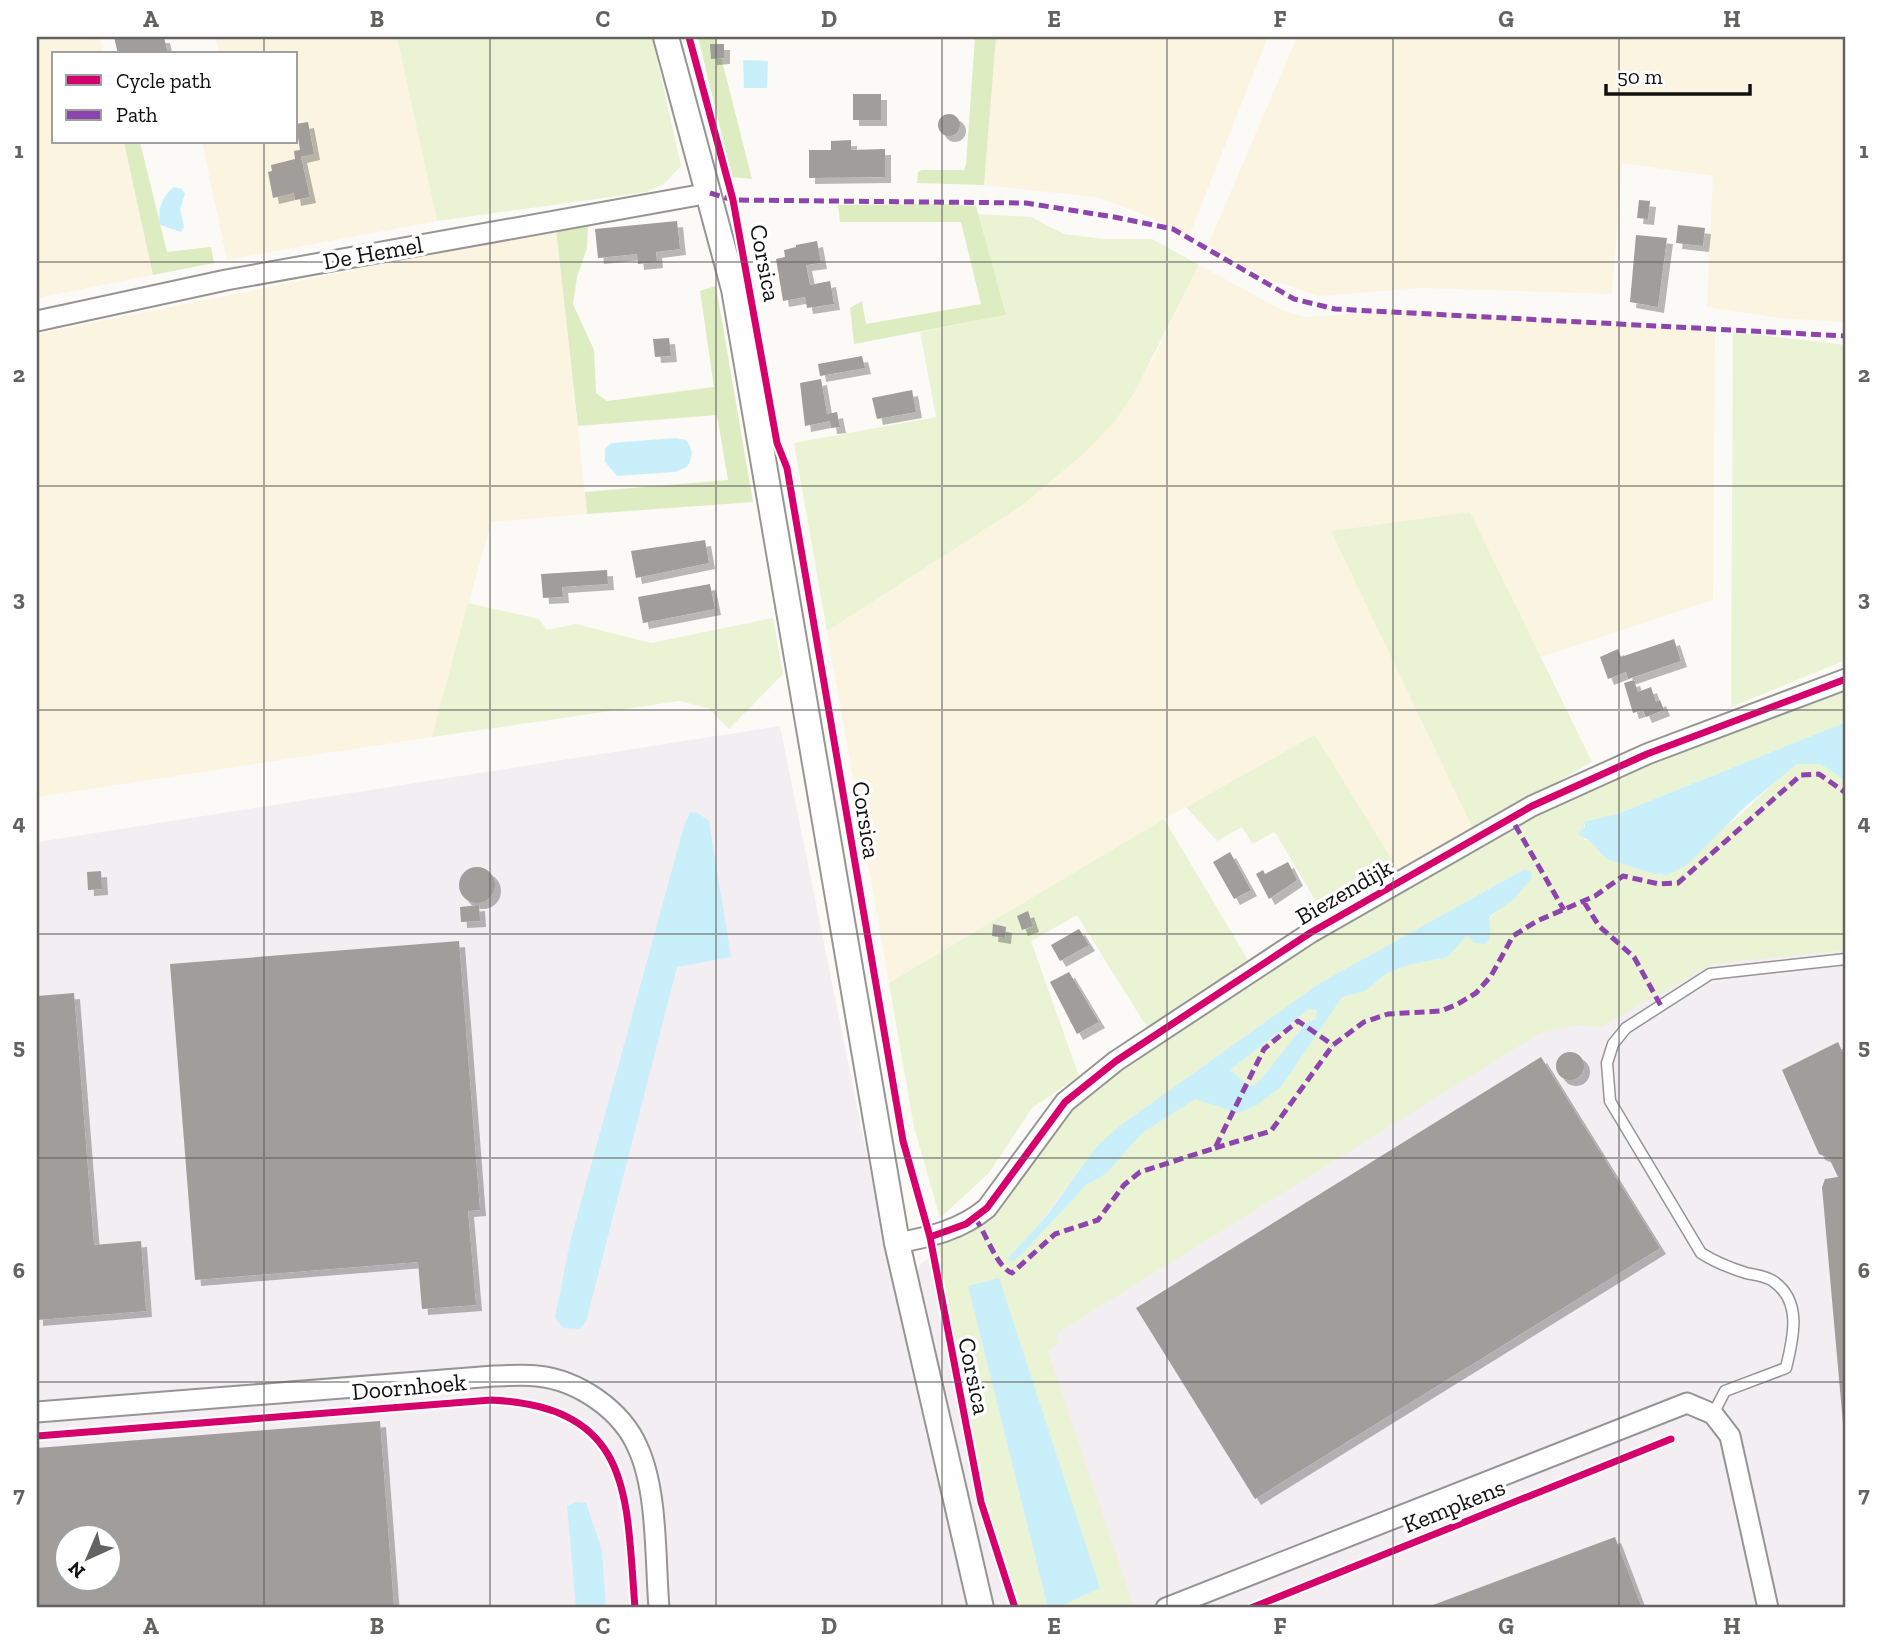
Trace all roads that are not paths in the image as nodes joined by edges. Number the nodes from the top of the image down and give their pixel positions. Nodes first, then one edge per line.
1 (666, 37) edge
2 (710, 193) junction
3 (37, 321) edge
4 (1846, 679) edge
5 (1846, 959) edge
6 (897, 1243) junction
7 (37, 1412) edge
8 (1713, 1413) junction
9 (659, 1608) edge
10 (981, 1608) edge
11 (1166, 1608) edge
12 (1768, 1608) edge

1 - 2 street, Corsica
2 - 3 street, De Hemel
2 - 6 street, Corsica
4 - 6 street, Biezendijk
5 - 8 lane
6 - 10 street, Corsica
7 - 9 street, Doornhoek
8 - 11 street, Kempkens
8 - 12 street

